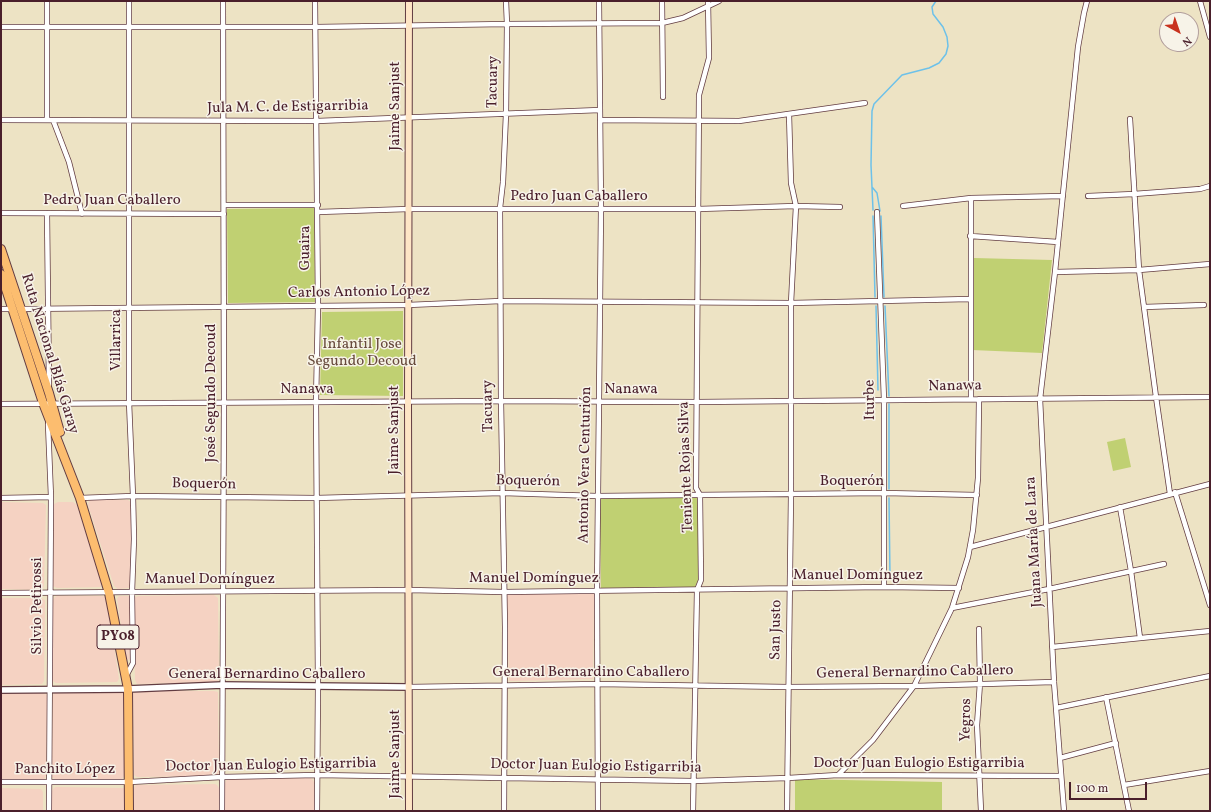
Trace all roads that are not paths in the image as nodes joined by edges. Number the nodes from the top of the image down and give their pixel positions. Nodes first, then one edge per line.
1 (46, 1) edge
2 (129, 1) edge
3 (223, 1) edge
4 (315, 1) edge
5 (409, 1) edge
6 (506, 1) edge
7 (599, 1) edge
8 (662, 1) edge
9 (719, 1) edge
10 (1087, 1) edge
11 (1200, 1) edge
12 (708, 4) edge
13 (662, 23) junction
14 (507, 24) junction
15 (600, 24) junction
16 (46, 26) junction
17 (223, 26) junction
18 (410, 26) junction
19 (1, 27) edge
20 (129, 27) junction
21 (316, 27) junction
22 (1210, 36) edge
23 (663, 97) dead end
24 (865, 103) dead end
25 (600, 110) junction
26 (506, 114) junction
27 (789, 114) junction
28 (409, 118) junction
29 (1, 120) edge
30 (47, 120) junction
31 (53, 120) junction
32 (129, 120) junction
33 (600, 120) junction
34 (1130, 120) dead end
35 (224, 121) junction
36 (317, 121) junction
37 (699, 121) junction
38 (1210, 186) edge
39 (1134, 194) junction
40 (1063, 196) junction
41 (1088, 196) dead end
42 (971, 198) junction
43 (224, 205) junction
44 (318, 205) junction
45 (796, 206) junction
46 (903, 206) dead end
47 (840, 207) dead end
48 (500, 208) junction
49 (409, 209) junction
50 (601, 209) junction
51 (698, 209) junction
52 (318, 212) junction
53 (877, 212) dead end
54 (1, 213) edge
55 (47, 213) junction
56 (82, 214) junction
57 (129, 214) junction
58 (224, 214) junction
59 (970, 236) junction
60 (1058, 242) junction
61 (1, 249) edge
62 (1210, 264) edge
63 (1139, 270) junction
64 (1055, 272) junction
65 (1, 274) edge
66 (970, 299) junction
67 (501, 301) junction
68 (880, 301) junction
69 (600, 302) junction
70 (698, 303) junction
71 (791, 303) junction
72 (408, 305) junction
73 (1204, 305) dead end
74 (318, 306) junction
75 (224, 307) junction
76 (1144, 307) junction
77 (129, 308) junction
78 (1, 309) edge
79 (17, 309) junction
80 (48, 309) junction
81 (49, 393) junction
82 (1210, 397) edge
83 (1156, 398) junction
84 (971, 399) junction
85 (979, 399) junction
86 (1040, 399) junction
87 (884, 400) junction
88 (501, 401) junction
89 (791, 401) junction
90 (129, 402) junction
91 (224, 402) junction
92 (316, 402) junction
93 (408, 402) junction
94 (599, 402) junction
95 (697, 402) junction
96 (48, 403) junction
97 (1, 404) edge
98 (48, 415) junction
99 (70, 469) junction
100 (1210, 484) edge
101 (1176, 492) junction
102 (502, 493) junction
103 (884, 493) junction
104 (791, 494) junction
105 (1170, 494) junction
106 (700, 495) junction
107 (977, 495) junction
108 (134, 496) junction
109 (408, 496) junction
110 (597, 496) junction
111 (51, 497) junction
112 (1, 498) edge
113 (80, 498) junction
114 (223, 498) junction
115 (316, 498) junction
116 (1120, 507) junction
117 (1046, 527) junction
118 (970, 547) junction
119 (1164, 564) dead end
120 (1131, 571) junction
121 (884, 586) junction
122 (790, 588) junction
123 (959, 588) junction
124 (1049, 589) junction
125 (408, 590) junction
126 (597, 590) junction
127 (697, 590) junction
128 (317, 591) junction
129 (132, 592) junction
130 (222, 592) junction
131 (504, 592) junction
132 (1, 593) edge
133 (109, 593) junction
134 (50, 594) junction
135 (1210, 605) edge
136 (952, 608) junction
137 (979, 629) dead end
138 (1210, 631) edge
139 (1140, 638) junction
140 (1052, 647) junction
141 (1210, 676) edge
142 (126, 677) junction
143 (1054, 682) junction
144 (980, 683) junction
145 (598, 684) junction
146 (222, 685) junction
147 (504, 685) junction
148 (318, 686) junction
149 (408, 686) junction
150 (695, 686) junction
151 (914, 686) junction
152 (788, 687) junction
153 (128, 689) junction
154 (1, 690) edge
155 (51, 690) junction
156 (1106, 697) junction
157 (1056, 708) junction
158 (1116, 743) junction
159 (1060, 758) junction
160 (1210, 770) edge
161 (317, 775) junction
162 (838, 775) junction
163 (980, 775) junction
164 (409, 776) junction
165 (1061, 776) junction
166 (222, 777) junction
167 (505, 778) junction
168 (788, 778) junction
169 (598, 780) junction
170 (693, 781) junction
171 (1, 782) edge
172 (130, 782) junction
173 (49, 783) junction
174 (1124, 785) junction
175 (49, 811) edge
176 (129, 811) edge
177 (222, 811) edge
178 (317, 811) edge
179 (409, 811) edge
180 (504, 811) edge
181 (598, 811) edge
182 (693, 811) edge
183 (787, 811) edge
184 (981, 811) edge
185 (1064, 811) edge
186 (1129, 811) edge

1 - 16 street
2 - 20 street, Villarrica
3 - 17 street, José Segundo Decoud
4 - 21 street, Guaira
5 - 18 main road, Jaime Sanjust
6 - 14 street, Tacuary
7 - 15 street, Antonio Vera Centurión
8 - 13 street
9 - 12 street
10 - 40 street, Juana María de Lara
11 - 22 street
12 - 13 street
12 - 37 street, Teniente Rojas Silva
13 - 15 street
13 - 23 street
14 - 15 street
14 - 18 street
14 - 26 street, Tacuary
15 - 25 street, Antonio Vera Centurión
16 - 19 street
16 - 20 street
16 - 30 street
17 - 20 street
17 - 21 street
17 - 35 street, José Segundo Decoud
18 - 21 street
18 - 28 main road, Jaime Sanjust
20 - 32 street, Villarrica
21 - 36 street, Guaira
24 - 27 street
25 - 26 street, Jula M. C. de Estigarribia
25 - 33 street, Antonio Vera Centurión
26 - 28 street, Jula M. C. de Estigarribia
26 - 48 street, Tacuary
27 - 37 street
27 - 45 street, San Justo
28 - 36 street, Jula M. C. de Estigarribia
28 - 49 main road, Jaime Sanjust
29 - 30 street, Jula M. C. de Estigarribia
30 - 31 street, Jula M. C. de Estigarribia
31 - 32 street, Jula M. C. de Estigarribia
31 - 56 street
32 - 35 street, Jula M. C. de Estigarribia
32 - 57 street, Villarrica
33 - 37 street
33 - 50 street, Antonio Vera Centurión
34 - 39 street
35 - 36 street, Jula M. C. de Estigarribia
35 - 43 street, José Segundo Decoud
36 - 44 street, Guaira
37 - 51 street, Teniente Rojas Silva
38 - 39 street
39 - 41 street
39 - 63 street
40 - 42 street
40 - 60 street, Juana María de Lara
42 - 46 street
42 - 59 street
43 - 44 street
43 - 58 street, José Segundo Decoud
44 - 52 street, Guaira
45 - 47 street, Pedro Juan Caballero
45 - 51 street, Pedro Juan Caballero
45 - 71 street, San Justo
48 - 49 street, Pedro Juan Caballero
48 - 50 street, Pedro Juan Caballero
48 - 67 street, Tacuary
49 - 52 street, Pedro Juan Caballero
49 - 72 main road, Jaime Sanjust
50 - 51 street, Pedro Juan Caballero
50 - 69 street, Antonio Vera Centurión
51 - 70 street, Teniente Rojas Silva
52 - 74 street, Guaira
53 - 68 street, Iturbe
54 - 55 street, Pedro Juan Caballero
55 - 56 street, Pedro Juan Caballero
55 - 80 street
56 - 57 street, Pedro Juan Caballero
57 - 58 street, Pedro Juan Caballero
57 - 77 street, Villarrica
58 - 75 street, José Segundo Decoud
59 - 60 street
59 - 66 street
60 - 64 street, Juana María de Lara
61 - 79 highway, Ruta Nacional Blás Garay / PY08
62 - 63 street
63 - 64 street
63 - 76 street
64 - 86 street, Juana María de Lara
65 - 79 highway, Ruta Nacional Blás Garay / PY08
66 - 68 street, Carlos Antonio López
66 - 84 street
67 - 69 street, Carlos Antonio López
67 - 72 street, Carlos Antonio López
67 - 88 street, Tacuary
68 - 71 street, Carlos Antonio López
68 - 87 street, Iturbe
69 - 70 street, Carlos Antonio López
69 - 94 street, Antonio Vera Centurión
70 - 71 street, Carlos Antonio López
70 - 95 street, Teniente Rojas Silva
71 - 89 street, San Justo
72 - 74 street, Carlos Antonio López
72 - 93 main road, Jaime Sanjust
73 - 76 street
74 - 75 street, Carlos Antonio López
74 - 92 street, Guaira
75 - 77 street, Carlos Antonio López
75 - 91 street, José Segundo Decoud
76 - 83 street
77 - 80 street, Carlos Antonio López
77 - 90 street, Villarrica
78 - 79 street, Carlos Antonio López
79 - 80 street, Carlos Antonio López
79 - 81 highway, Ruta Nacional Blás Garay / PY08
79 - 96 highway, Ruta Nacional Blás Garay / PY08
80 - 81 street
81 - 96 highway, Ruta Nacional Blás Garay / PY08
82 - 83 street, Nanawa
83 - 86 street, Nanawa
83 - 105 street
84 - 85 street, Nanawa
84 - 87 street, Nanawa
85 - 86 street, Nanawa
85 - 107 street
86 - 117 street, Juana María de Lara
87 - 89 street, Nanawa
87 - 103 street, Iturbe
88 - 93 street, Nanawa
88 - 94 street, Nanawa
88 - 102 street, Tacuary
89 - 95 street, Nanawa
89 - 104 street, San Justo
90 - 91 street, Nanawa
90 - 96 street, Nanawa
90 - 108 street, Villarrica
91 - 92 street, Nanawa
91 - 114 street, José Segundo Decoud
92 - 93 street, Nanawa
92 - 115 street, Guaira
93 - 109 main road, Jaime Sanjust
94 - 95 street, Nanawa
94 - 110 street, Antonio Vera Centurión
95 - 106 street, Teniente Rojas Silva
96 - 97 street, Nanawa
96 - 98 highway, Ruta Nacional Blás Garay / PY08
96 - 99 highway, Ruta Nacional Blás Garay / PY08
98 - 99 highway, Ruta Nacional Blás Garay / PY08
98 - 111 street, Silvio Petirossi
99 - 113 highway, Ruta Nacional Blás Garay / PY08
100 - 101 street
101 - 105 street
101 - 135 street
102 - 109 street, Boquerón
102 - 110 street, Boquerón
102 - 131 street, Tacuary
103 - 104 street, Boquerón
103 - 107 street, Boquerón
103 - 121 street, Iturbe
104 - 106 street, Boquerón
104 - 122 street, San Justo
105 - 116 street
106 - 110 street, Boquerón
106 - 127 street, Teniente Rojas Silva
107 - 118 street
108 - 113 street, Boquerón
108 - 114 street, Boquerón
108 - 129 street, Villarrica
109 - 115 street, Boquerón
109 - 125 main road, Jaime Sanjust
110 - 126 street, Antonio Vera Centurión
111 - 112 street
111 - 134 street, Silvio Petirossi
113 - 133 highway, Ruta Nacional Blás Garay / PY08
114 - 115 street, Boquerón
114 - 130 street, José Segundo Decoud
115 - 128 street, Guaira
116 - 117 street
116 - 120 street
117 - 118 street
117 - 124 street, Juana María de Lara
118 - 123 street
119 - 120 street
120 - 124 street
120 - 139 street
121 - 122 street, Manuel Domínguez
121 - 123 street, Manuel Domínguez
122 - 127 street, Manuel Domínguez
122 - 152 street, San Justo
123 - 136 street
124 - 136 street
124 - 140 street, Juana María de Lara
125 - 128 street, Manuel Domínguez
125 - 131 street, Manuel Domínguez
125 - 149 main road, Jaime Sanjust
126 - 127 street, Manuel Domínguez
126 - 131 street, Manuel Domínguez
126 - 145 street, Antonio Vera Centurión
127 - 150 street, Teniente Rojas Silva
128 - 130 street, Manuel Domínguez
128 - 148 street, Guaira
129 - 130 street, Manuel Domínguez
129 - 133 street, Manuel Domínguez
129 - 142 street, Villarrica
130 - 146 street, José Segundo Decoud
131 - 147 street, Tacuary
132 - 134 street, Manuel Domínguez
133 - 134 street, Manuel Domínguez
133 - 142 highway, Ruta Nacional Blás Garay / PY08
134 - 155 street, Silvio Petirossi
136 - 151 street
137 - 144 street, Yegros
138 - 139 street
139 - 140 street
140 - 143 street, Juana María de Lara
141 - 156 street
142 - 153 highway, Ruta Nacional Blás Garay / PY08
143 - 144 street, General Bernardino Caballero
143 - 157 street, Juana María de Lara
144 - 151 street, General Bernardino Caballero
144 - 163 street, Yegros
145 - 147 street, General Bernardino Caballero
145 - 150 street, General Bernardino Caballero
145 - 169 street, Antonio Vera Centurión
146 - 148 street, General Bernardino Caballero
146 - 153 street, General Bernardino Caballero
146 - 166 street, José Segundo Decoud
147 - 149 street, General Bernardino Caballero
147 - 167 street, Tacuary
148 - 149 street, General Bernardino Caballero
148 - 161 street, Guaira
149 - 164 main road, Jaime Sanjust
150 - 152 street, General Bernardino Caballero
150 - 170 street, Teniente Rojas Silva
151 - 152 street, General Bernardino Caballero
151 - 162 street
152 - 168 street, San Justo
153 - 155 street, General Bernardino Caballero
153 - 172 highway, Ruta Nacional Blás Garay / PY08
154 - 155 street, General Bernardino Caballero
155 - 173 street, Silvio Petirossi
156 - 157 street
156 - 158 street
157 - 159 street, Juana María de Lara
158 - 159 street
158 - 174 street
159 - 165 street, Juana María de Lara
160 - 174 street
161 - 164 street, Doctor Juan Eulogio Estigarribia
161 - 166 street, Doctor Juan Eulogio Estigarribia
161 - 178 street, Guaira
162 - 163 street, Doctor Juan Eulogio Estigarribia
162 - 168 street, Doctor Juan Eulogio Estigarribia
163 - 165 street, Doctor Juan Eulogio Estigarribia
163 - 184 street, Yegros
164 - 167 street, Doctor Juan Eulogio Estigarribia
164 - 179 main road, Jaime Sanjust
165 - 185 street, Juana María de Lara
166 - 172 street, Doctor Juan Eulogio Estigarribia
166 - 177 street, José Segundo Decoud
167 - 169 street, Doctor Juan Eulogio Estigarribia
167 - 180 street, Tacuary
168 - 170 street, Doctor Juan Eulogio Estigarribia
168 - 183 street, San Justo
169 - 170 street, Doctor Juan Eulogio Estigarribia
169 - 181 street, Antonio Vera Centurión
170 - 182 street, Teniente Rojas Silva
171 - 173 street, Panchito López
172 - 173 street, Panchito López
172 - 176 highway, Ruta Nacional Blás Garay / PY08
173 - 175 street, Silvio Petirossi
174 - 186 street

